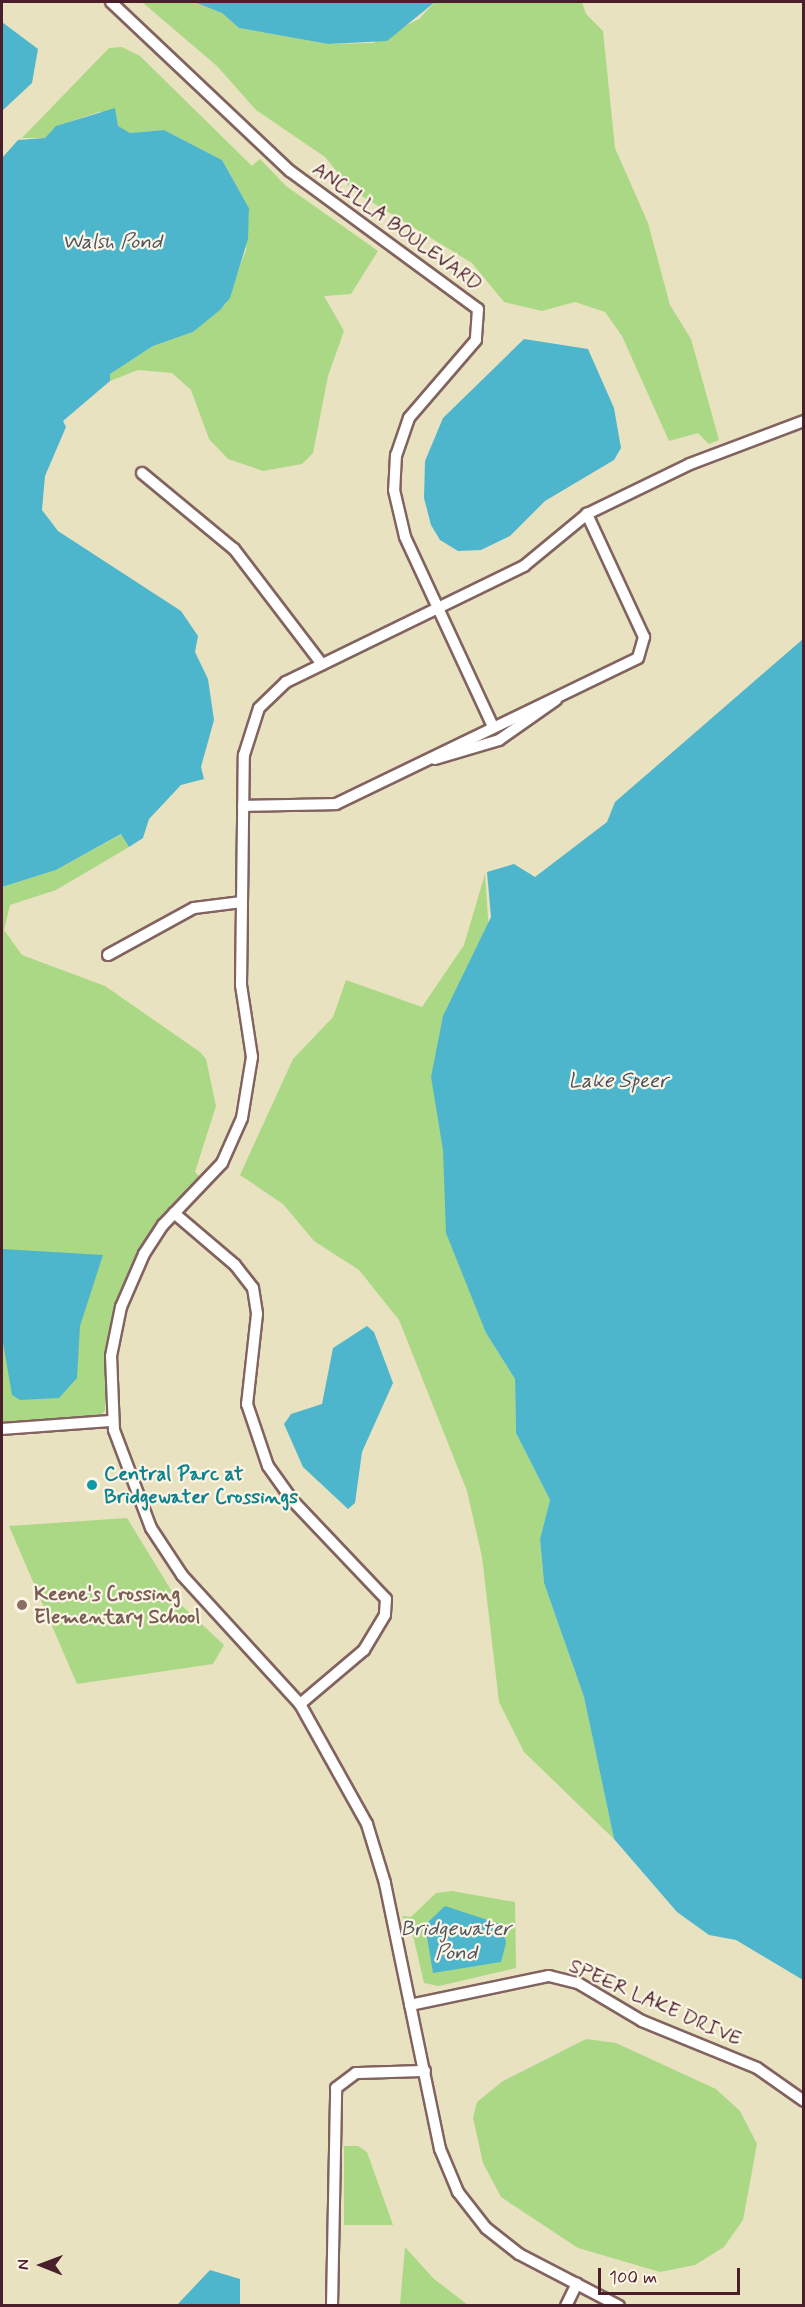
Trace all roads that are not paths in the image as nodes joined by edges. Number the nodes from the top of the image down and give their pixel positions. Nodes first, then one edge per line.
1 (111, 2) edge
2 (804, 421) edge
3 (142, 473) dead end
4 (587, 514) junction
5 (437, 609) junction
6 (322, 664) junction
7 (558, 698) junction
8 (493, 727) junction
9 (430, 760) junction
10 (243, 806) junction
11 (242, 902) junction
12 (108, 955) dead end
13 (174, 1213) junction
14 (112, 1421) junction
15 (2, 1429) edge
16 (300, 1704) junction
17 (410, 2005) junction
18 (425, 2072) junction
19 (804, 2101) edge
20 (577, 2283) junction
21 (332, 2306) edge
22 (566, 2306) edge
23 (619, 2306) edge

1 - 5 street, ANCILLA BOULEVARD
2 - 4 street
3 - 6 street
4 - 5 street
4 - 7 street
5 - 6 street
5 - 8 street, ANCILLA BOULEVARD
6 - 10 street
7 - 8 street
7 - 9 street
8 - 9 street
9 - 10 street
10 - 11 street
11 - 12 street
11 - 13 street
13 - 14 street
13 - 16 street
14 - 15 street
14 - 16 street
16 - 17 street
17 - 18 street
17 - 19 street, SPEER LAKE DRIVE
18 - 20 street
18 - 21 street
20 - 22 street
20 - 23 street

